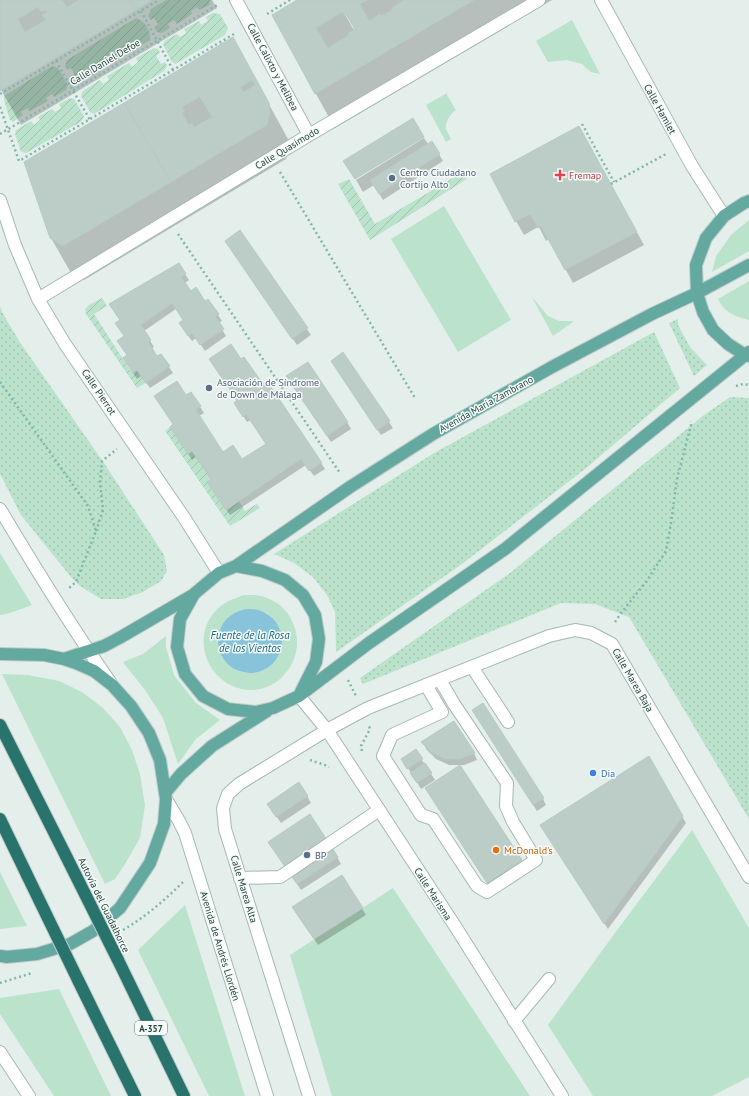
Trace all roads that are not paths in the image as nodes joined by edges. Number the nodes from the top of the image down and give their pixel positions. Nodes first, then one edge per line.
1 (236, 0) edge
2 (539, 0) edge
3 (601, 0) edge
4 (309, 135) junction
5 (0, 200) edge
6 (749, 201) edge
7 (724, 216) junction
8 (749, 265) edge
9 (697, 293) junction
10 (38, 300) junction
11 (748, 354) edge
12 (0, 509) edge
13 (236, 566) junction
14 (219, 573) junction
15 (194, 594) junction
16 (89, 651) junction
17 (0, 654) edge
18 (64, 659) junction
19 (472, 667) junction
20 (440, 680) junction
21 (112, 685) junction
22 (426, 685) junction
23 (299, 696) junction
24 (273, 708) junction
25 (508, 722) dead end
26 (2, 729) edge
27 (327, 730) junction
28 (166, 796) junction
29 (379, 810) junction
30 (0, 818) edge
31 (749, 877) edge
32 (240, 878) junction
33 (0, 956) edge
34 (549, 979) dead end
35 (514, 1021) junction
36 (0, 1052) edge
37 (29, 1096) edge
38 (135, 1096) edge
39 (184, 1096) edge
40 (267, 1096) edge
41 (309, 1096) edge
42 (562, 1096) edge

1 - 4 street, Calle Calixto y Melibea
2 - 4 street, Calle Quasimodo
3 - 7 street, Calle Hamlet
4 - 10 street, Calle Quasimodo
5 - 10 street, Calle Pierrot
6 - 7 main road
7 - 9 main road
8 - 9 main road, Avenida María Zambrano
9 - 11 main road
9 - 13 main road, Avenida María Zambrano
10 - 14 street, Calle Pierrot
11 - 23 main road
12 - 16 street
13 - 14 main road, Avenida María Zambrano
13 - 23 main road
14 - 15 main road, Avenida María Zambrano
15 - 16 main road
15 - 24 main road
16 - 18 main road
16 - 21 street
17 - 18 main road
18 - 21 main road
19 - 20 street, Calle Marea Baja
19 - 25 street
19 - 31 street, Calle Marea Baja
20 - 22 street, Calle Marea Baja
20 - 22 street
21 - 28 main road
22 - 27 street, Calle Marea Baja
23 - 24 main road
23 - 27 street, Calle Marisma
24 - 28 main road
26 - 39 highway, Autovía del Guadalhorce / A-357, bridge
27 - 29 street, Calle Marisma
27 - 32 street, Calle Marea Alta
28 - 33 main road
28 - 40 street, Avenida de Andrés Llordén
29 - 32 street
29 - 35 street, Calle Marisma
30 - 38 highway, bridge
32 - 41 street, Calle Marea Alta
34 - 35 street
35 - 42 street, Calle Marisma
36 - 37 street

